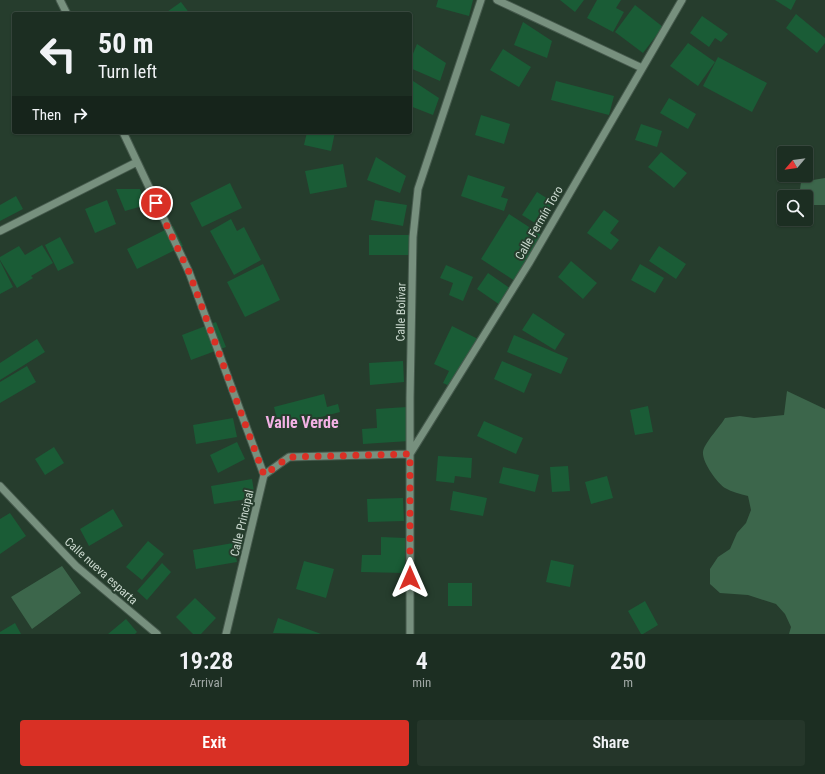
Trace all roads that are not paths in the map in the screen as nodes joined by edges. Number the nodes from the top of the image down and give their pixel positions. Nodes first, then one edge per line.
1 (60, 0) edge
2 (481, 0) edge
3 (497, 0) edge
4 (682, 0) edge
5 (66, 12) edge
6 (642, 68) junction
7 (124, 134) edge
8 (137, 162) junction
9 (0, 231) edge
10 (410, 454) junction
11 (264, 475) junction
12 (0, 486) edge
13 (157, 634) edge
14 (226, 634) edge
15 (410, 634) edge

1 - 5 street
2 - 10 street, Calle Bolívar
3 - 6 street
4 - 6 street, Calle Fermín Toro
6 - 10 street, Calle Fermín Toro
7 - 8 street
8 - 9 street
8 - 11 street
10 - 11 street
10 - 15 street, Calle Bolívar
11 - 14 street, Calle Principal
12 - 13 street, Calle nueva esparta

